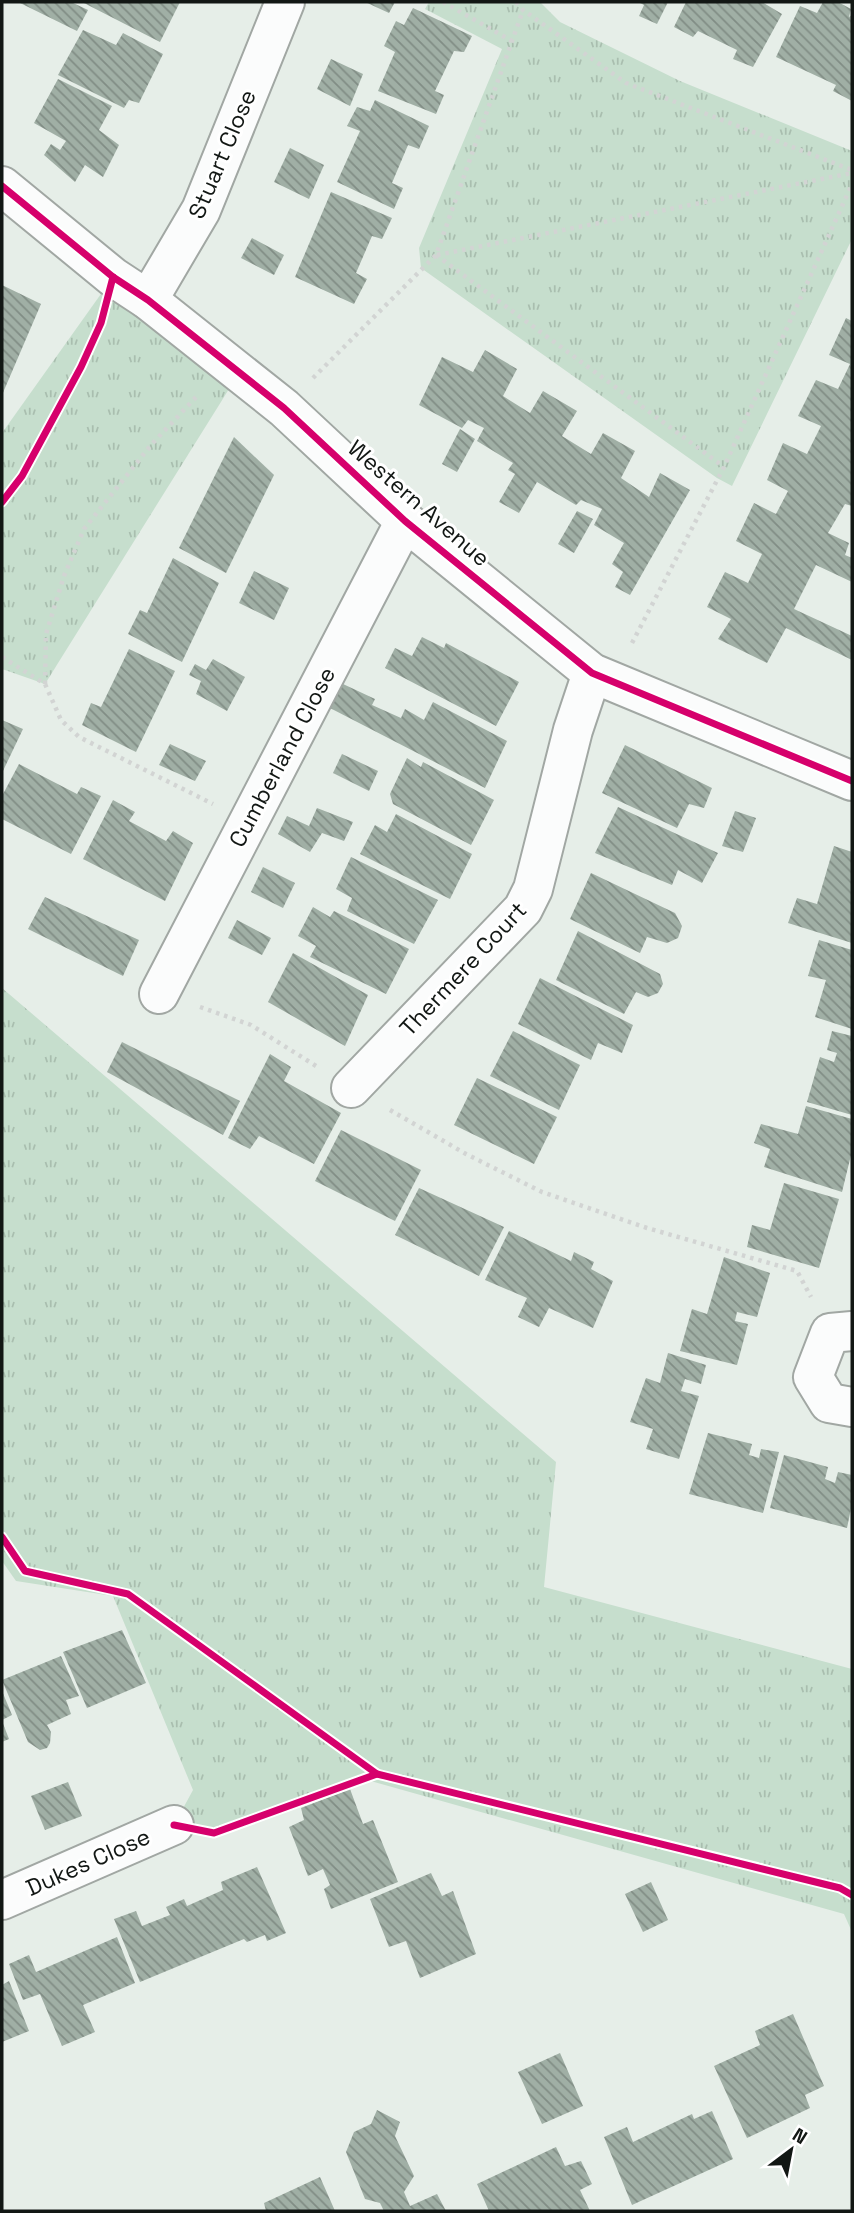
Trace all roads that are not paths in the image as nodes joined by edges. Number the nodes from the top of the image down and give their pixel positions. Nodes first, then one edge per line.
1 (285, 2) edge
2 (2, 186) edge
3 (148, 300) junction
4 (405, 521) junction
5 (592, 673) junction
6 (852, 781) edge
7 (159, 994) road end
8 (351, 1088) road end
9 (841, 1332) edge
10 (852, 1407) edge
11 (174, 1825) dead end
12 (2, 1900) edge

1 - 3 street, Stuart Close
2 - 3 street, Western Avenue
3 - 4 street, Western Avenue
4 - 5 street, Western Avenue
4 - 7 street, Cumberland Close
5 - 6 street, Western Avenue
5 - 8 street, Thermere Court
9 - 10 street
11 - 12 street, Dukes Close

